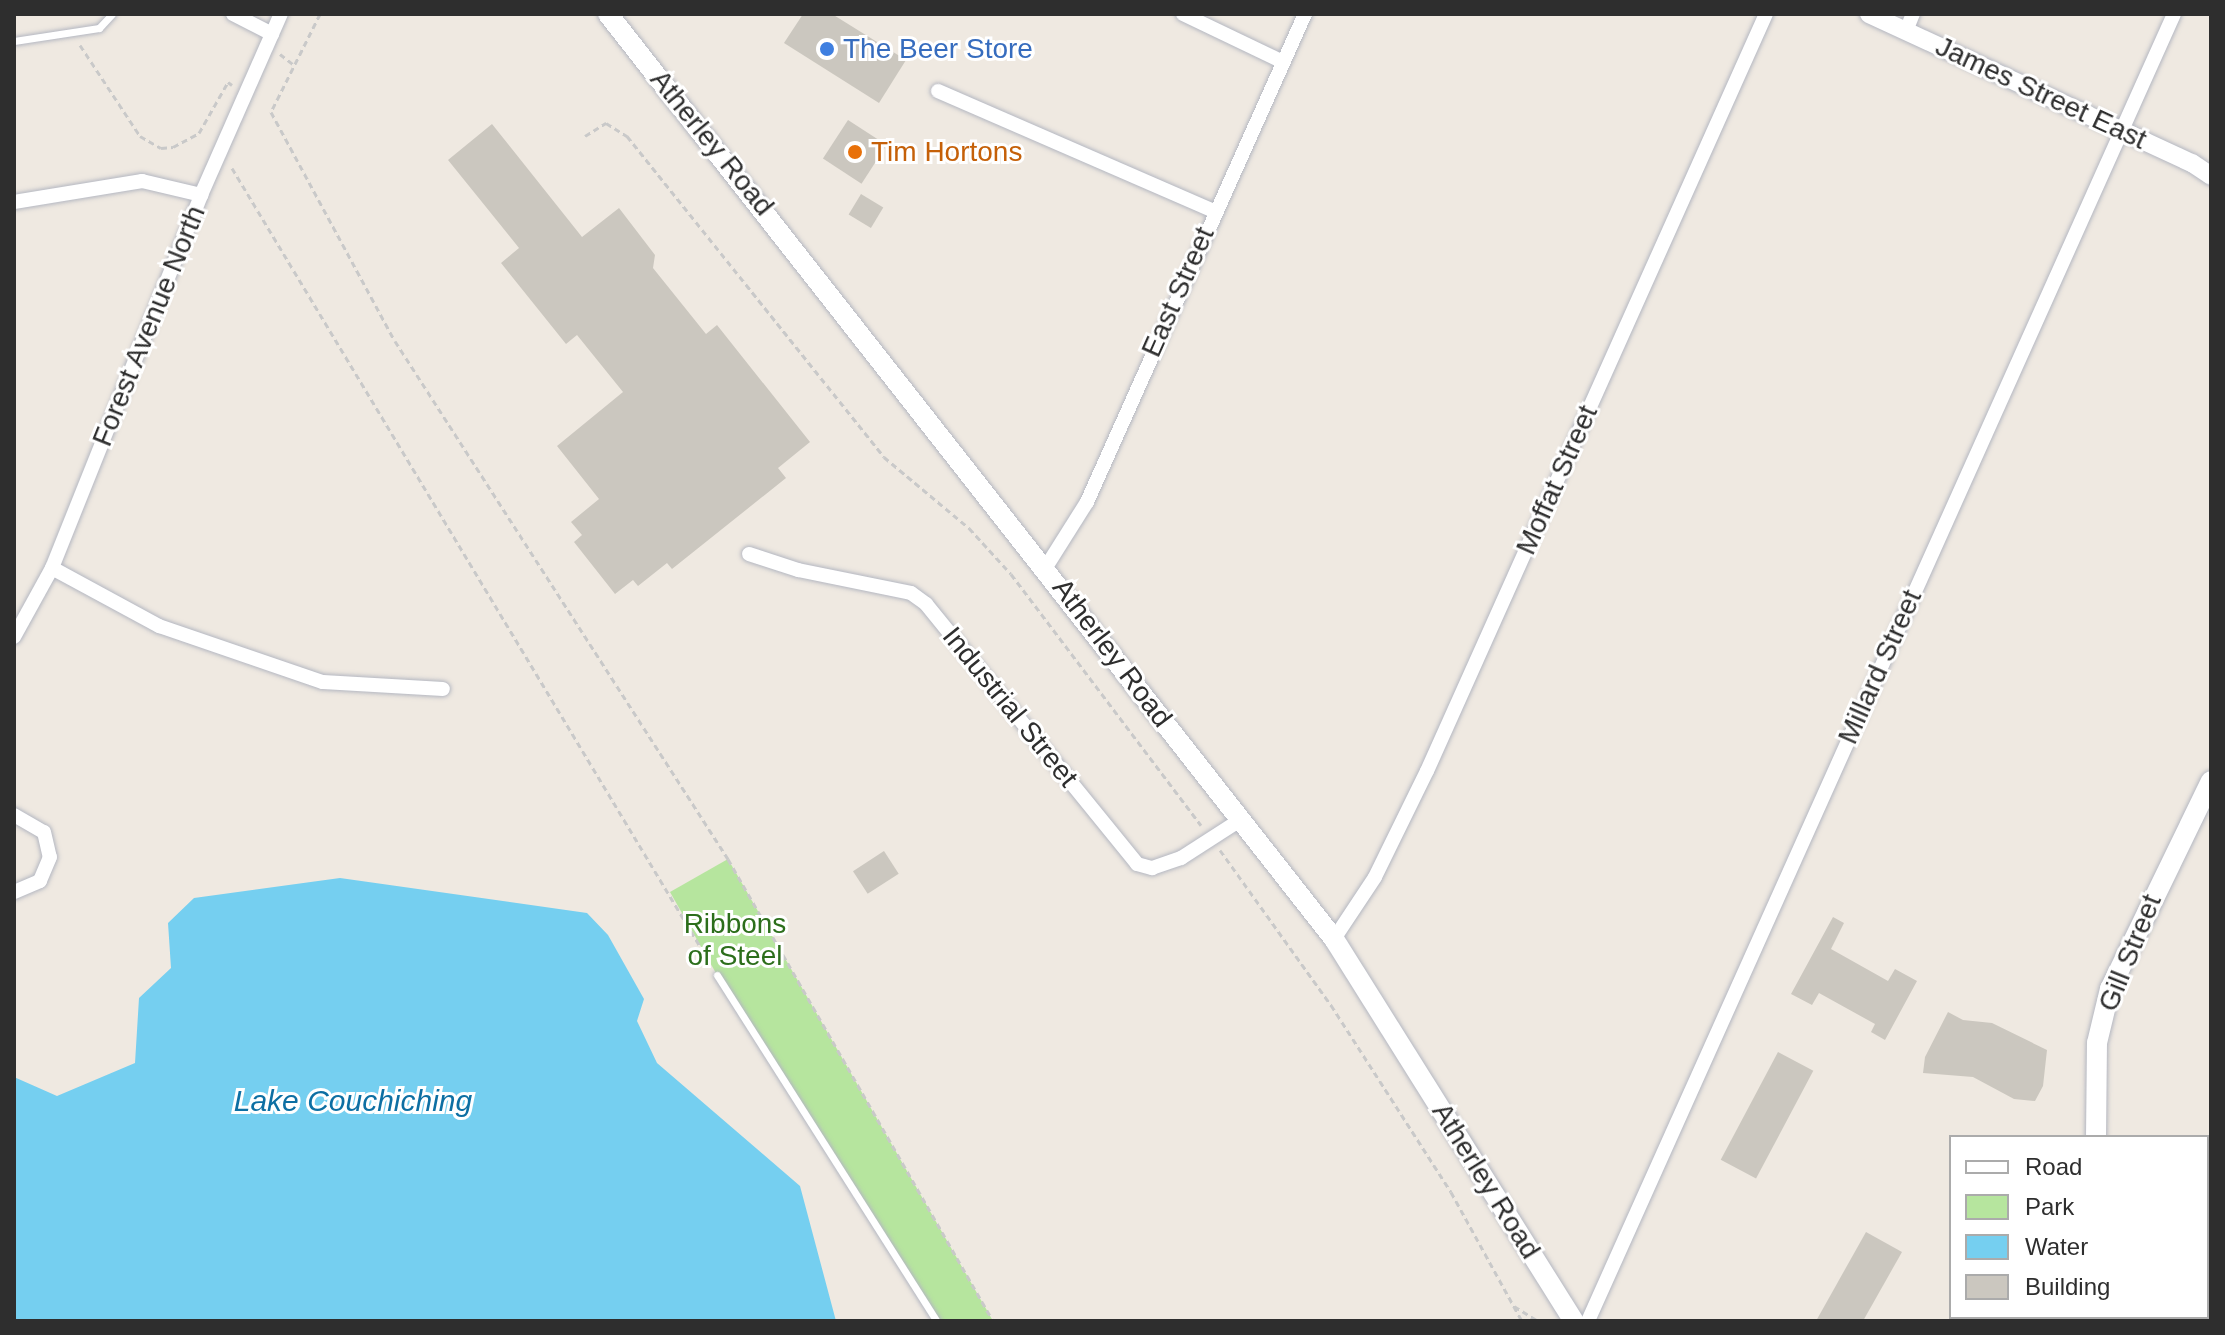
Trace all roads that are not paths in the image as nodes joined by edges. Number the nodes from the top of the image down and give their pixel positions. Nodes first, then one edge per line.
1 (233, 14) edge
2 (281, 14) edge
3 (608, 14) edge
4 (1183, 14) edge
5 (1305, 14) edge
6 (1766, 14) edge
7 (1869, 14) edge
8 (2174, 14) edge
9 (109, 15) edge
10 (1910, 23) edge
11 (272, 34) junction
12 (14, 41) edge
13 (1283, 62) junction
14 (938, 91) dead end
15 (2123, 131) junction
16 (2211, 176) edge
17 (201, 195) junction
18 (14, 202) edge
19 (1214, 211) junction
20 (749, 554) dead end
21 (1046, 567) junction
22 (52, 568) junction
23 (14, 637) edge
24 (443, 689) dead end
25 (2211, 781) edge
26 (14, 815) edge
27 (1240, 820) junction
28 (14, 892) edge
29 (1334, 939) junction
30 (717, 975) road end
31 (2096, 1135) edge
32 (937, 1321) edge
33 (1574, 1321) edge
34 (1588, 1321) edge

1 - 11 street
2 - 11 street, Forest Avenue North
3 - 21 main road, Atherley Road
4 - 13 street
5 - 13 street, East Street
6 - 29 street, Moffat Street
7 - 10 street, James Street East
8 - 15 street, Millard Street
9 - 12 lane
10 - 15 street, James Street East
11 - 17 street, Forest Avenue North
13 - 19 street, East Street
14 - 19 street
15 - 16 street, James Street East
15 - 34 street, Millard Street
17 - 18 street
17 - 22 street, Forest Avenue North
19 - 21 street, East Street
20 - 27 street, Industrial Street
21 - 27 main road, Atherley Road
22 - 23 street, Forest Avenue North
22 - 24 street
25 - 31 main road, Gill Street
26 - 28 street
27 - 29 main road, Atherley Road
29 - 33 main road, Atherley Road
30 - 32 lane

